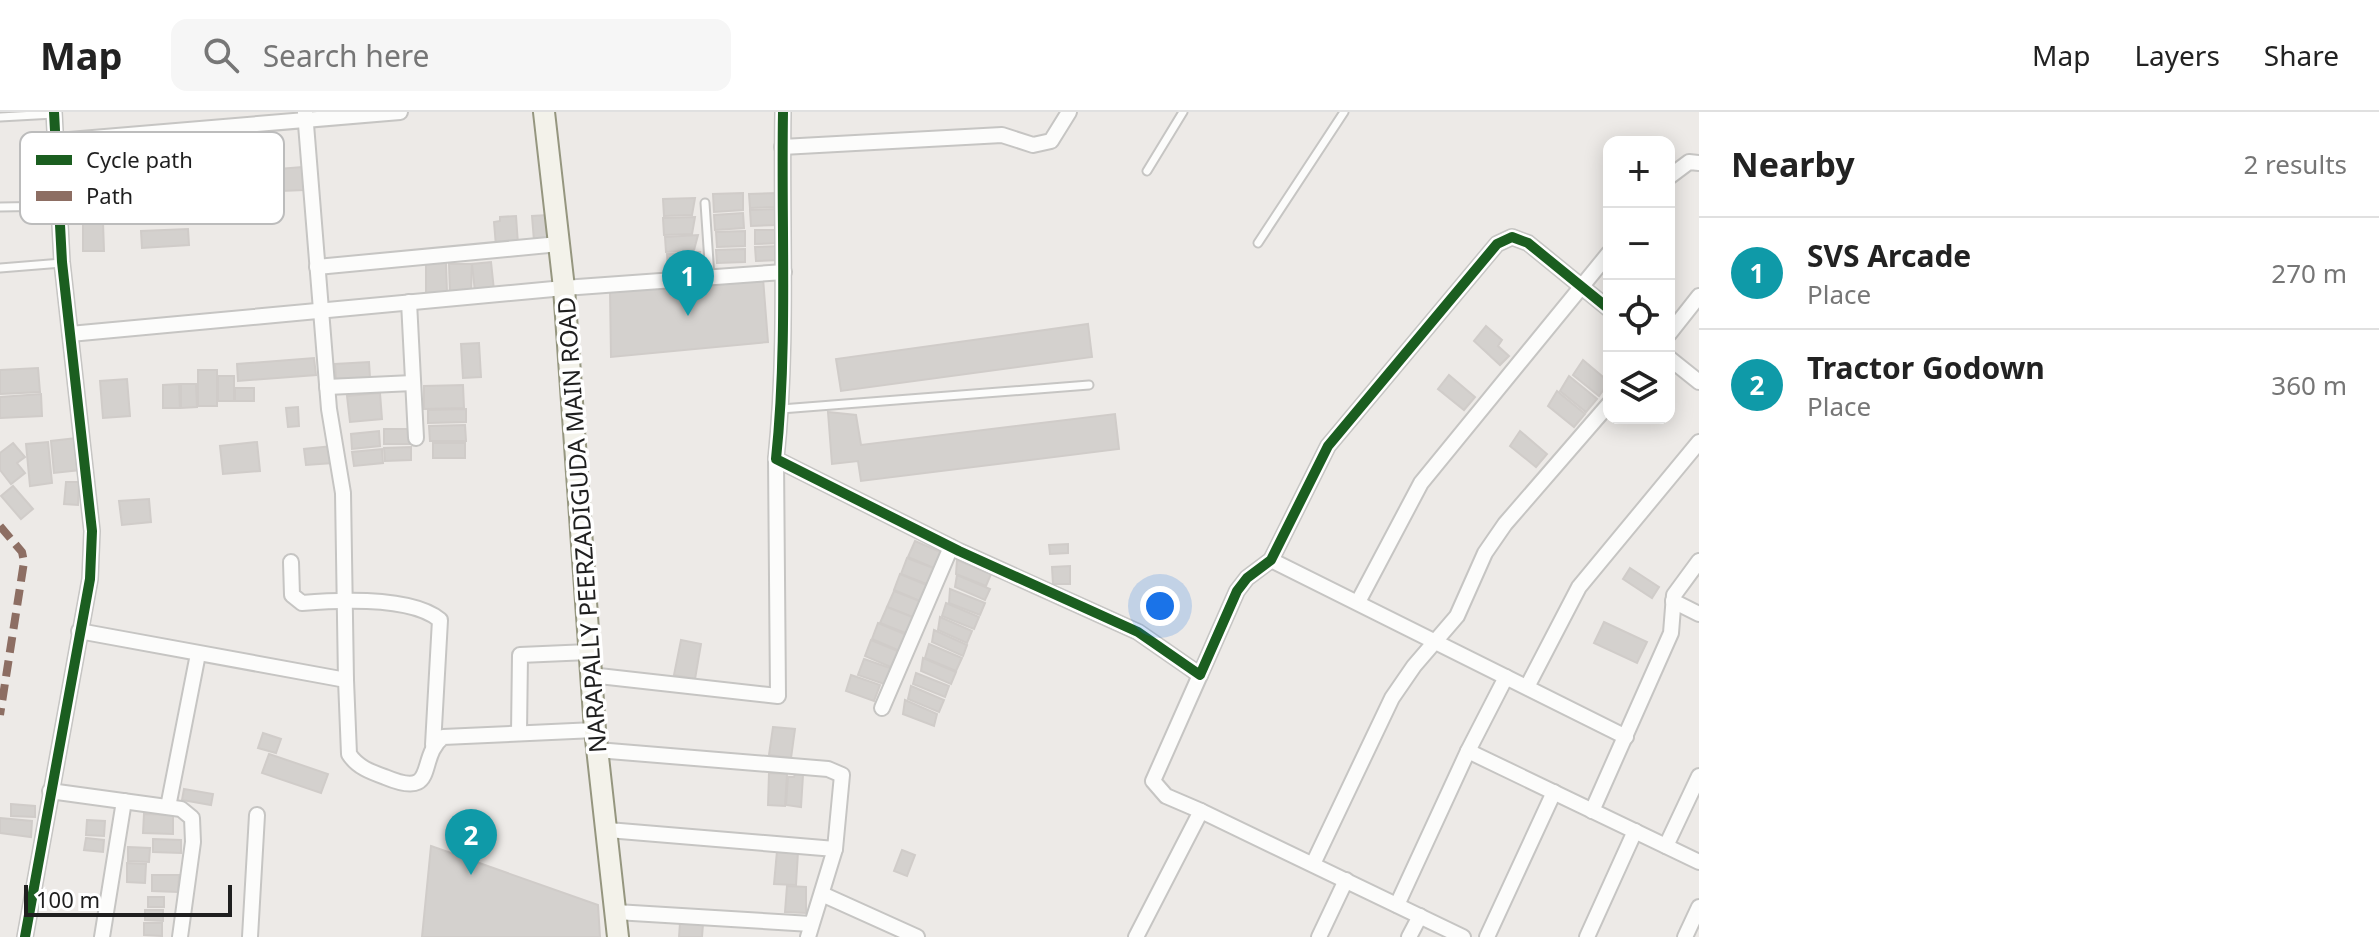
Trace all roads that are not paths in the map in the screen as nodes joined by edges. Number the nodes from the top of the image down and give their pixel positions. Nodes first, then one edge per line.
1 (400, 112) edge
2 (544, 112) edge
3 (783, 112) edge
4 (1069, 112) edge
5 (1183, 112) edge
6 (1344, 112) edge
7 (54, 113) edge
8 (305, 116) edge
9 (0, 117) edge
10 (146, 132) edge
11 (782, 147) junction
12 (1699, 163) edge
13 (1147, 171) dead end
14 (1675, 172) edge
15 (705, 203) dead end
16 (0, 207) edge
17 (20, 207) edge
18 (61, 224) edge
19 (1258, 243) dead end
20 (559, 244) junction
21 (1603, 261) edge
22 (62, 262) junction
23 (317, 267) junction
24 (0, 268) edge
25 (784, 272) junction
26 (710, 277) junction
27 (564, 288) junction
28 (1583, 288) junction
29 (1699, 296) edge
30 (409, 302) junction
31 (1603, 304) edge
32 (321, 312) junction
33 (1675, 326) edge
34 (70, 334) junction
35 (1675, 363) edge
36 (1699, 382) edge
37 (413, 383) junction
38 (1089, 385) dead end
39 (327, 387) junction
40 (781, 409) junction
41 (1603, 411) edge
42 (416, 438) dead end
43 (1699, 442) edge
44 (776, 459) junction
45 (951, 547) junction
46 (1271, 560) junction
47 (1699, 561) edge
48 (291, 562) dead end
49 (345, 599) junction
50 (1673, 601) junction
51 (1358, 602) junction
52 (1699, 614) edge
53 (79, 631) junction
54 (1435, 640) junction
55 (589, 652) junction
56 (198, 654) junction
57 (590, 675) junction
58 (1200, 675) junction
59 (1506, 677) junction
60 (346, 680) junction
61 (1528, 685) junction
62 (882, 708) dead end
63 (519, 733) junction
64 (1626, 737) junction
65 (596, 740) junction
66 (433, 745) junction
67 (1468, 751) junction
68 (1699, 776) edge
69 (50, 791) junction
70 (1554, 792) junction
71 (124, 801) junction
72 (168, 807) junction
73 (1201, 811) junction
74 (1592, 811) junction
75 (257, 815) dead end
76 (608, 830) junction
77 (1635, 831) junction
78 (1666, 846) junction
79 (835, 849) junction
80 (1699, 862) edge
81 (1313, 864) junction
82 (1346, 880) junction
83 (824, 895) junction
84 (1397, 905) junction
85 (1699, 907) edge
86 (616, 912) junction
87 (1420, 916) junction
88 (810, 930) edge
89 (183, 936) edge
90 (913, 936) edge
91 (25, 937) edge
92 (102, 937) edge
93 (250, 937) edge
94 (618, 937) edge
95 (1136, 937) edge
96 (1319, 937) edge
97 (1409, 937) edge
98 (1463, 937) edge
99 (1487, 937) edge
100 (1587, 937) edge
101 (1685, 937) edge

1 - 8 street
2 - 20 street, NARAPALLY PEERZADIGUDA MAIN ROAD
3 - 11 street
4 - 11 street
5 - 13 lane
6 - 19 lane
7 - 9 lane
8 - 10 street
8 - 23 street
11 - 25 street
12 - 14 street
15 - 26 lane
16 - 17 lane
18 - 22 street
20 - 23 street
20 - 27 street, NARAPALLY PEERZADIGUDA MAIN ROAD
21 - 28 street
22 - 24 lane
22 - 34 street
23 - 32 street
25 - 26 street
25 - 40 street
26 - 27 street
27 - 30 street
27 - 55 street, NARAPALLY PEERZADIGUDA MAIN ROAD
28 - 31 street
28 - 46 street
28 - 51 street
29 - 33 street
30 - 32 street
30 - 37 street
32 - 34 street
32 - 39 street
34 - 53 street
35 - 36 street
37 - 39 street
37 - 42 street
38 - 40 lane
39 - 49 street
40 - 44 street
41 - 54 street
43 - 61 street
44 - 45 street
44 - 57 street
45 - 58 street
45 - 62 street
46 - 51 street
46 - 58 street
47 - 50 street
48 - 49 street
49 - 60 street
49 - 66 street
50 - 52 street
50 - 64 street
51 - 54 street
53 - 56 street
53 - 69 street
54 - 59 street
54 - 81 street
55 - 57 street, NARAPALLY PEERZADIGUDA MAIN ROAD
55 - 63 street
56 - 60 street
56 - 72 street
57 - 65 street, NARAPALLY PEERZADIGUDA MAIN ROAD
58 - 73 street
59 - 61 street
59 - 67 street
60 - 66 street
61 - 64 street
63 - 65 street
63 - 66 street
64 - 74 street
65 - 76 street, NARAPALLY PEERZADIGUDA MAIN ROAD
65 - 79 street
67 - 70 street
67 - 84 street
68 - 78 street
69 - 71 street
69 - 91 street
70 - 74 street
70 - 99 street
71 - 72 street
71 - 92 street
72 - 89 street
73 - 81 street
73 - 95 street
74 - 77 street
75 - 93 street
76 - 79 street
76 - 86 street, NARAPALLY PEERZADIGUDA MAIN ROAD
77 - 78 street
77 - 100 street
78 - 80 street
79 - 83 street
81 - 82 street
82 - 84 street
82 - 96 street
83 - 88 street
83 - 90 street
84 - 87 street
85 - 101 street
86 - 88 street
86 - 94 street, NARAPALLY PEERZADIGUDA MAIN ROAD
87 - 97 street
87 - 98 street

